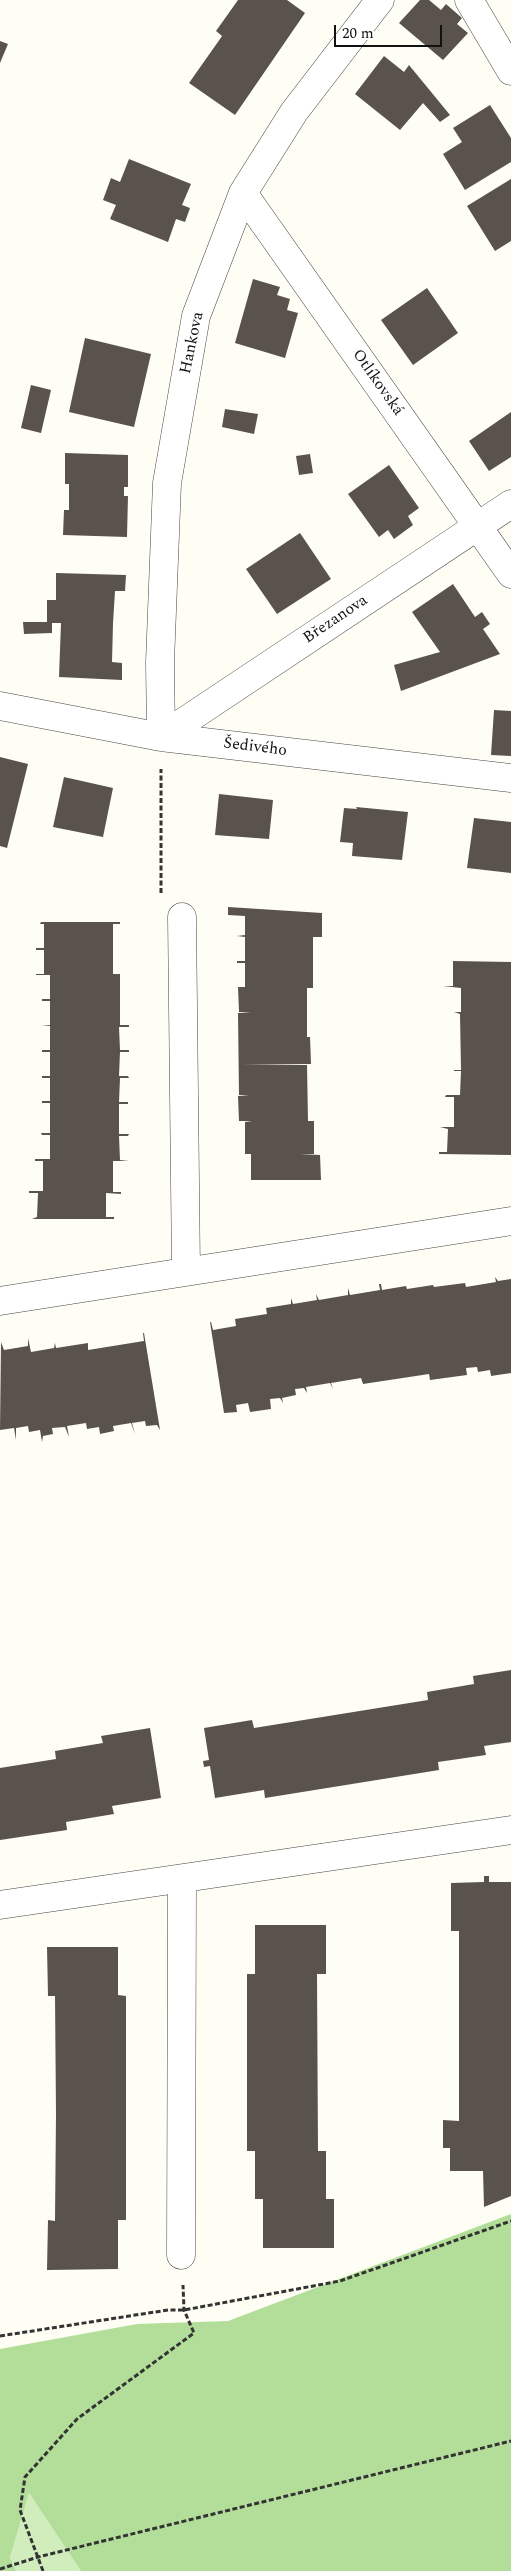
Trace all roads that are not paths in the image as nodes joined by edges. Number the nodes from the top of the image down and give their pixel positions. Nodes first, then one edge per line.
1 (380, 0) edge
2 (469, 0) edge
3 (511, 71) edge
4 (243, 193) junction
5 (511, 504) edge
6 (478, 526) junction
7 (511, 574) edge
8 (0, 706) edge
9 (161, 736) junction
10 (511, 778) edge
11 (182, 916) road end
12 (511, 1221) edge
13 (186, 1271) junction
14 (0, 1300) edge
15 (511, 1830) edge
16 (182, 1879) junction
17 (0, 1905) edge
18 (181, 2255) dead end

1 - 4 street, Hankova
2 - 3 street
4 - 6 street, Otlíkovská
4 - 9 street, Hankova
5 - 6 street, Březanova
6 - 7 street, Otlíkovská
6 - 9 street, Březanova
8 - 9 street, Šedivého
9 - 10 street, Šedivého
11 - 13 street
12 - 13 street
13 - 14 street
15 - 16 street
16 - 17 street
16 - 18 street

